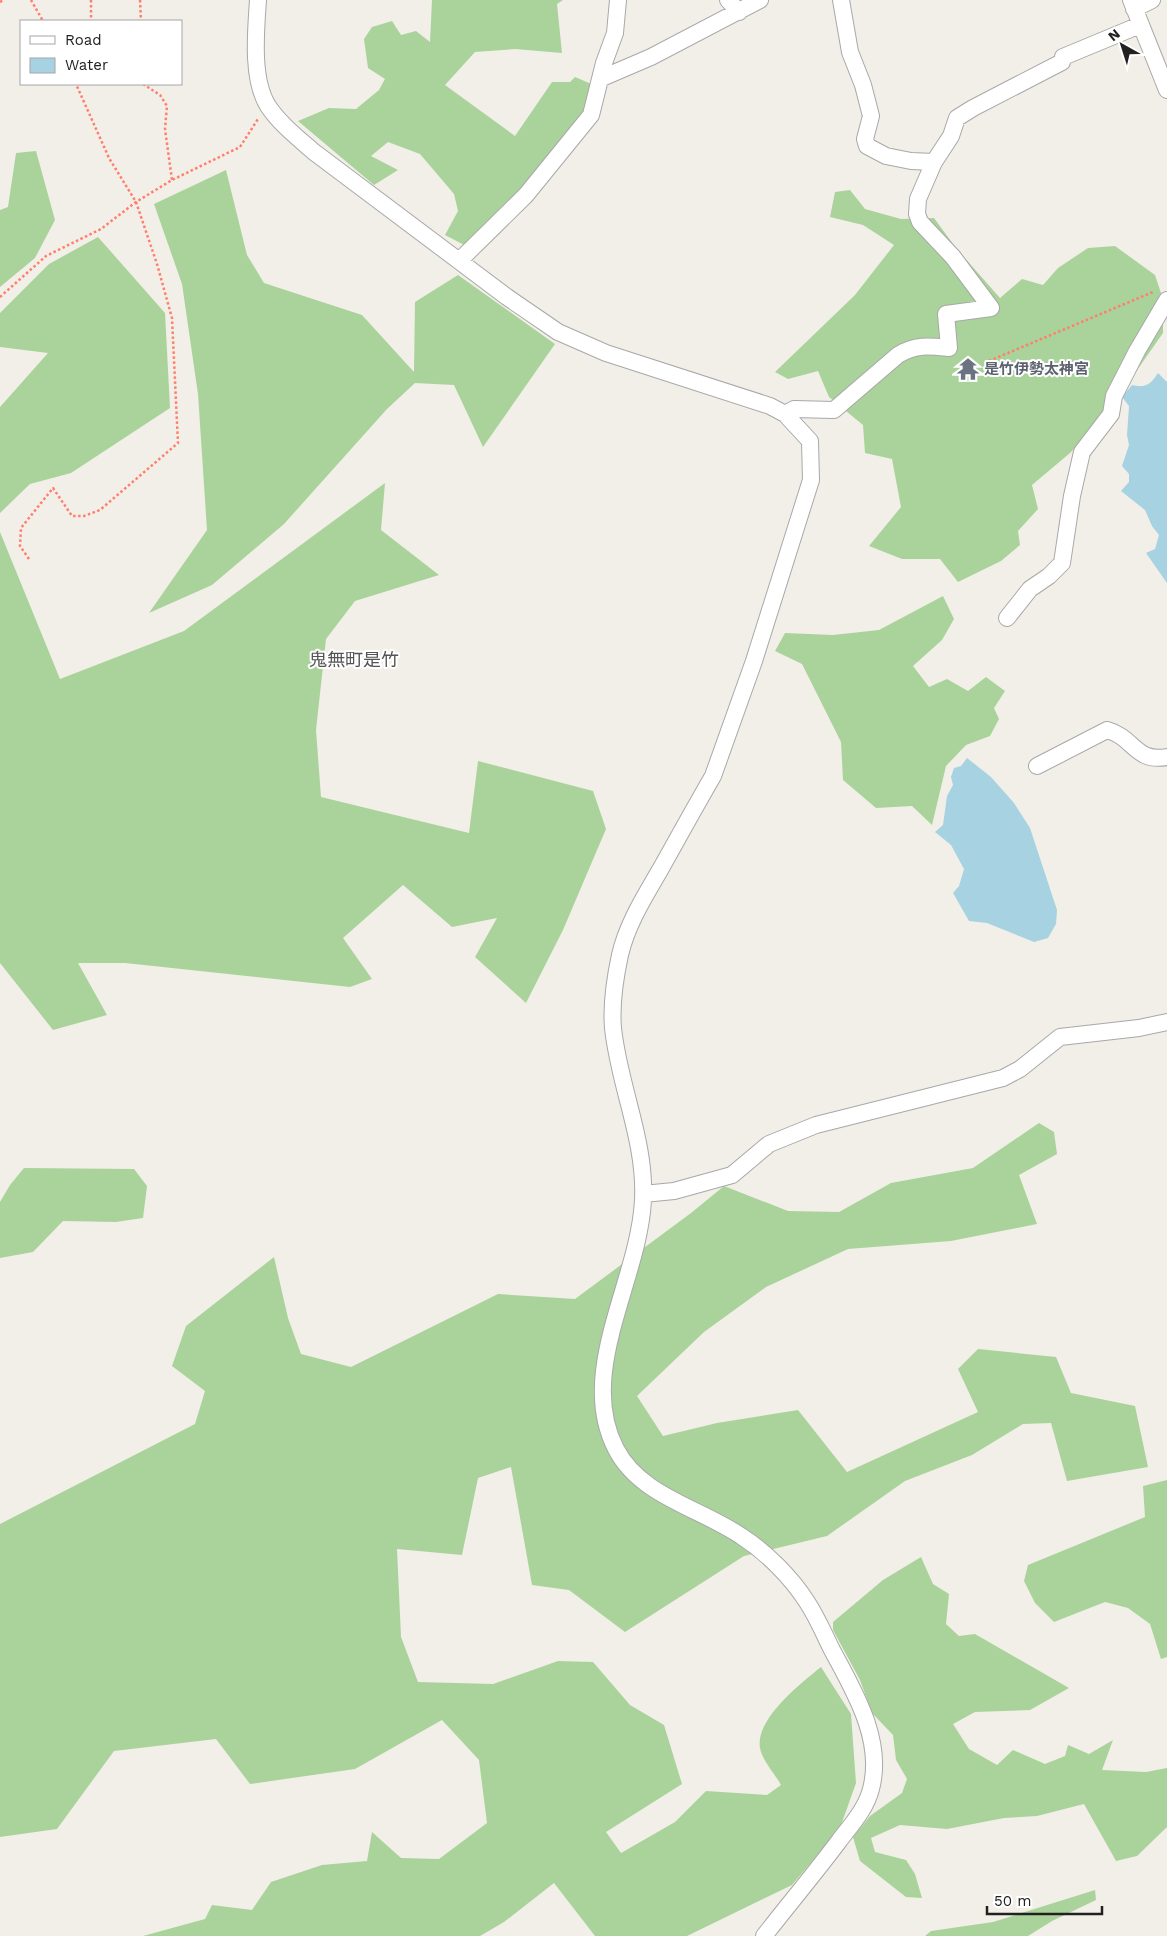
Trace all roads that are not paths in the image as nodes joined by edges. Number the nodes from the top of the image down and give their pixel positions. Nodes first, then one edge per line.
1 (258, 0) edge
2 (618, 0) edge
3 (760, 0) edge
4 (841, 0) edge
5 (1152, 0) edge
6 (1132, 5) edge
7 (734, 6) edge
8 (1140, 25) junction
9 (602, 78) junction
10 (1167, 90) edge
11 (934, 162) junction
12 (459, 261) junction
13 (1163, 295) edge
14 (785, 414) junction
15 (1007, 618) dead end
16 (1167, 757) edge
17 (1037, 766) dead end
18 (1167, 1022) edge
19 (643, 1194) junction
20 (764, 1936) edge

1 - 12 street
2 - 9 street
3 - 7 street
4 - 11 street
5 - 6 street
6 - 8 street
7 - 9 street
8 - 10 street
8 - 11 street
9 - 12 street
11 - 14 street
12 - 14 street
13 - 15 street
14 - 19 street
16 - 17 street
18 - 19 street
19 - 20 street

